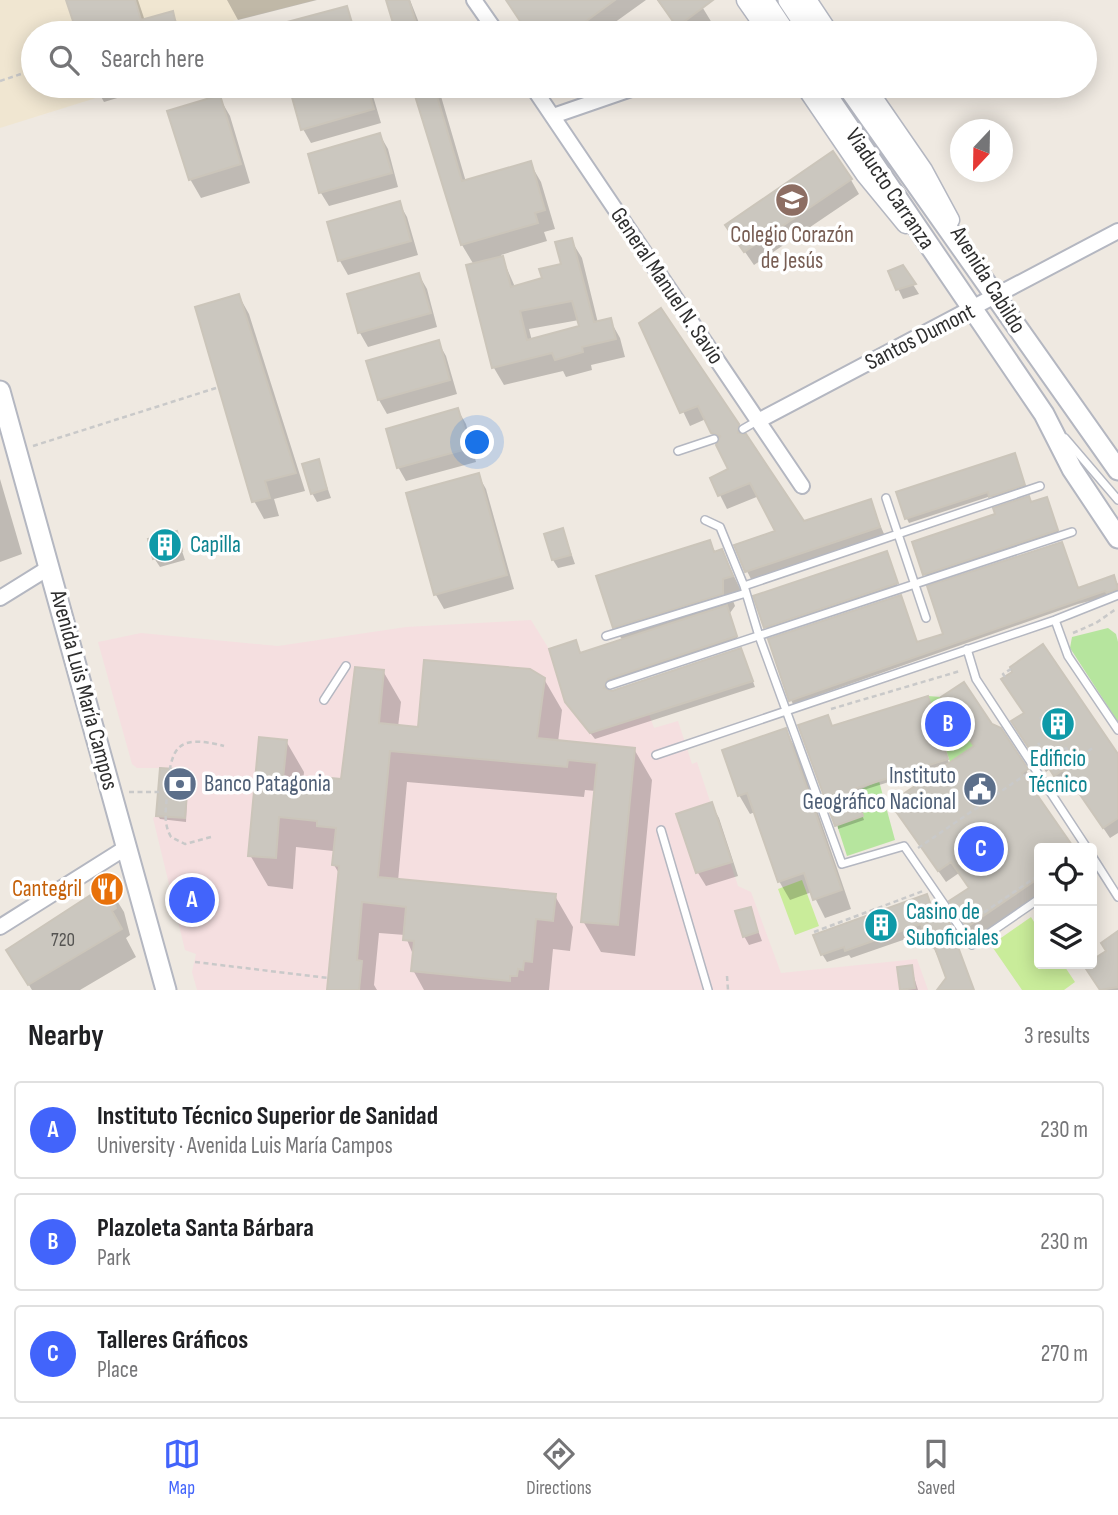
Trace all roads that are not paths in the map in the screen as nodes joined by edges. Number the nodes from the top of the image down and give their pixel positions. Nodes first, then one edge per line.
1 (474, 0) edge
2 (746, 0) edge
3 (764, 0) edge
4 (788, 0) edge
5 (807, 0) edge
6 (489, 21) edge
7 (756, 21) edge
8 (778, 21) edge
9 (802, 21) edge
10 (822, 21) edge
11 (541, 98) edge
12 (605, 98) edge
13 (813, 98) edge
14 (829, 98) edge
15 (855, 98) edge
16 (873, 98) edge
17 (553, 116) junction
18 (1118, 231) edge
19 (982, 279) junction
20 (957, 288) junction
21 (995, 298) junction
22 (972, 311) junction
23 (0, 391) edge
24 (1044, 414) junction
25 (758, 421) junction
26 (743, 429) dead end
27 (714, 439) dead end
28 (678, 452) dead end
29 (1118, 470) edge
30 (803, 486) dead end
31 (1040, 486) dead end
32 (886, 498) dead end
33 (1118, 500) edge
34 (1118, 516) edge
35 (705, 520) dead end
36 (1072, 532) dead end
37 (898, 534) junction
38 (1118, 538) edge
39 (50, 567) junction
40 (915, 585) junction
41 (745, 589) junction
42 (1118, 595) edge
43 (0, 598) edge
44 (926, 618) dead end
45 (1055, 620) junction
46 (606, 636) dead end
47 (759, 636) junction
48 (967, 649) junction
49 (346, 666) dead end
50 (610, 685) dead end
51 (324, 700) dead end
52 (788, 710) junction
53 (1118, 730) edge
54 (656, 755) dead end
55 (661, 830) dead end
56 (1084, 843) edge
57 (127, 847) junction
58 (1097, 866) edge
59 (1118, 880) edge
60 (1110, 885) junction
61 (1118, 897) edge
62 (1034, 902) edge
63 (0, 927) edge
64 (166, 990) edge
65 (708, 990) edge

1 - 6 street
2 - 7 street
3 - 8 main road
4 - 9 main road
5 - 10 street
11 - 17 street, General Manuel N. Savio
12 - 17 street
13 - 20 street, Avenida Cabildo
14 - 20 main road, Viaducto Carranza
15 - 19 main road, Viaducto Carranza
16 - 19 street, Avenida Cabildo
17 - 25 street, General Manuel N. Savio
18 - 21 street, Santos Dumont
19 - 21 main road, Avenida Cabildo
20 - 22 main road, Avenida Cabildo
21 - 22 street, Santos Dumont
21 - 29 main road, Avenida Cabildo
22 - 24 main road, Avenida Cabildo
22 - 25 street, Santos Dumont
23 - 39 main road, Avenida Luis María Campos
24 - 33 lane
24 - 34 main road
24 - 38 main road, Avenida Cabildo
25 - 26 lane
25 - 30 street, General Manuel N. Savio
27 - 28 lane
31 - 37 lane
32 - 37 lane
35 - 41 lane
36 - 40 lane
37 - 40 lane
37 - 41 lane
39 - 43 street
39 - 57 main road, Avenida Luis María Campos
40 - 44 lane
40 - 47 lane
41 - 46 lane
41 - 47 lane
42 - 45 lane
45 - 48 lane
45 - 53 lane
47 - 50 lane
47 - 52 lane
48 - 52 lane
48 - 56 lane
49 - 51 lane
52 - 54 lane
52 - 62 lane
55 - 65 lane
57 - 63 street
57 - 64 main road, Avenida Luis María Campos
58 - 60 lane
59 - 60 lane
60 - 61 lane

